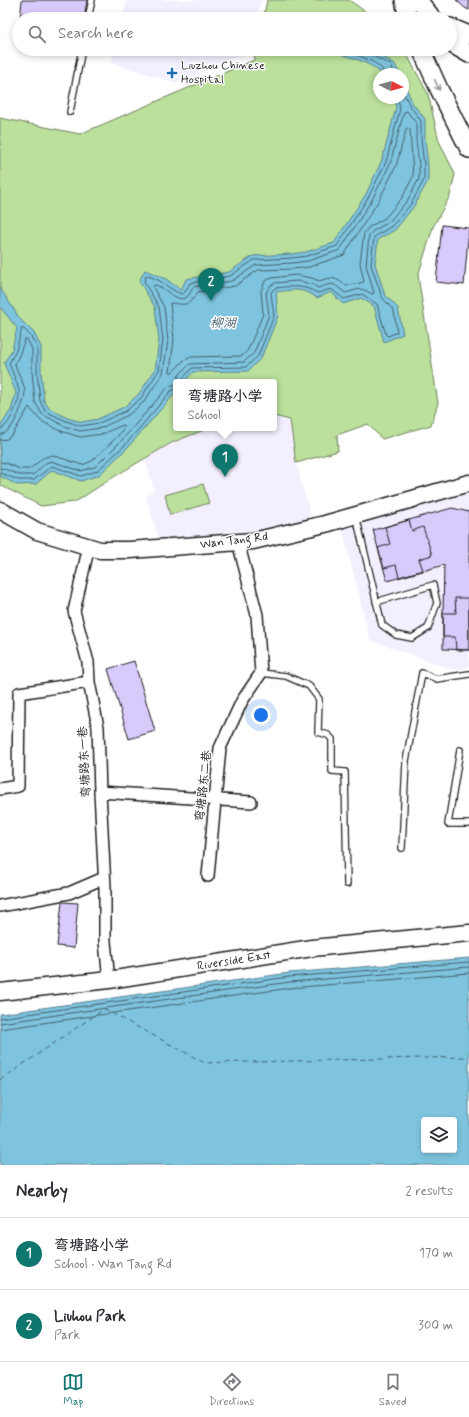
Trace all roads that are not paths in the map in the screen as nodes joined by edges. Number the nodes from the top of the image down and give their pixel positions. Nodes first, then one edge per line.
1 (92, 0) edge
2 (414, 0) edge
3 (89, 12) edge
4 (410, 12) edge
5 (426, 12) edge
6 (457, 30) edge
7 (469, 35) edge
8 (457, 47) edge
9 (469, 54) edge
10 (81, 56) edge
11 (424, 56) edge
12 (70, 112) dead end
13 (469, 149) edge
14 (469, 482) edge
15 (0, 510) edge
16 (356, 516) junction
17 (238, 542) junction
18 (89, 546) junction
19 (376, 602) junction
20 (261, 672) junction
21 (469, 674) edge
22 (89, 682) junction
23 (460, 750) dead end
24 (0, 789) edge
25 (100, 792) junction
26 (216, 800) junction
27 (252, 802) dead end
28 (469, 824) edge
29 (402, 848) dead end
30 (208, 876) dead end
31 (104, 878) junction
32 (347, 884) dead end
33 (0, 906) edge
34 (469, 933) edge
35 (109, 980) junction
36 (0, 992) edge

1 - 3 lane
2 - 4 main road
2 - 5 main road
6 - 7 main road
8 - 9 main road
10 - 12 lane
11 -> 13 main road
14 - 16 street, Wan Tang Rd
15 - 18 street, Wan Tang Rd
16 - 17 street, Wan Tang Rd
16 - 19 lane
17 - 18 street, Wan Tang Rd
17 - 20 street
18 - 22 street, 弯塘路东一巷
19 - 19 lane
20 - 26 street, 弯塘路东二巷
20 - 32 lane
21 - 29 lane
22 - 24 street
22 - 25 street, 弯塘路东一巷
23 - 28 lane
25 - 26 street
25 - 31 street, 弯塘路东一巷
26 - 27 street
26 - 30 street, 弯塘路东二巷
31 - 33 street
31 - 35 street, 弯塘路东一巷
34 - 35 street, Riverside East
35 - 36 street, Riverside East

